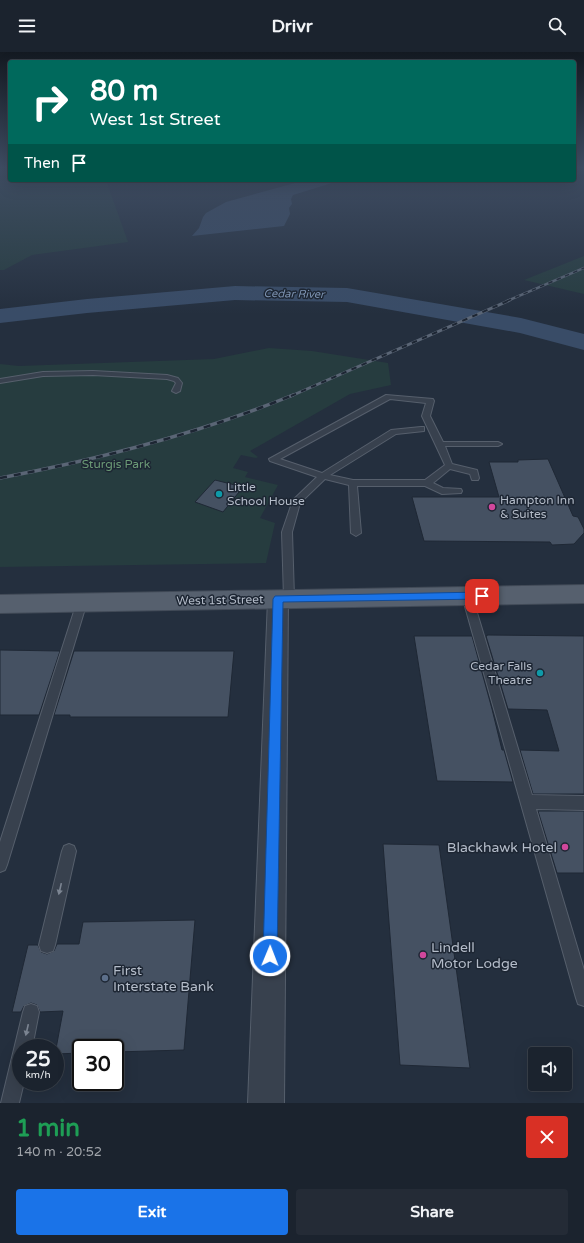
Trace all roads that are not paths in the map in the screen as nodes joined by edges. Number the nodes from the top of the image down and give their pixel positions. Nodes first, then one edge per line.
1 (0, 381) edge
2 (176, 391) dead end
3 (421, 429) dead end
4 (440, 444) junction
5 (498, 444) dead end
6 (449, 466) junction
7 (323, 476) junction
8 (475, 478) dead end
9 (353, 483) junction
10 (427, 483) junction
11 (458, 491) dead end
12 (356, 533) dead end
13 (584, 594) edge
14 (468, 596) junction
15 (284, 599) junction
16 (82, 602) junction
17 (0, 604) edge
18 (528, 802) junction
19 (584, 804) edge
20 (69, 851) dead end
21 (0, 865) edge
22 (47, 944) dead end
23 (584, 998) edge
24 (31, 1012) dead end
25 (25, 1039) edge
26 (13, 1091) edge
27 (10, 1103) edge
28 (266, 1103) edge

1 - 2 lane
3 - 7 lane
4 - 5 lane
4 - 6 lane
4 - 7 lane
6 - 8 lane
6 - 10 lane
7 - 9 lane
7 - 15 lane
9 - 10 lane
9 - 12 lane
10 - 11 lane
13 - 14 main road, West 1st Street
14 - 15 main road, West 1st Street
14 - 18 lane
15 - 16 main road, West 1st Street
15 - 28 street
16 - 17 main road, West 1st Street
16 - 21 lane
18 - 19 lane
18 - 23 lane
20 -> 22 lane
24 -> 25 lane
26 - 27 lane

